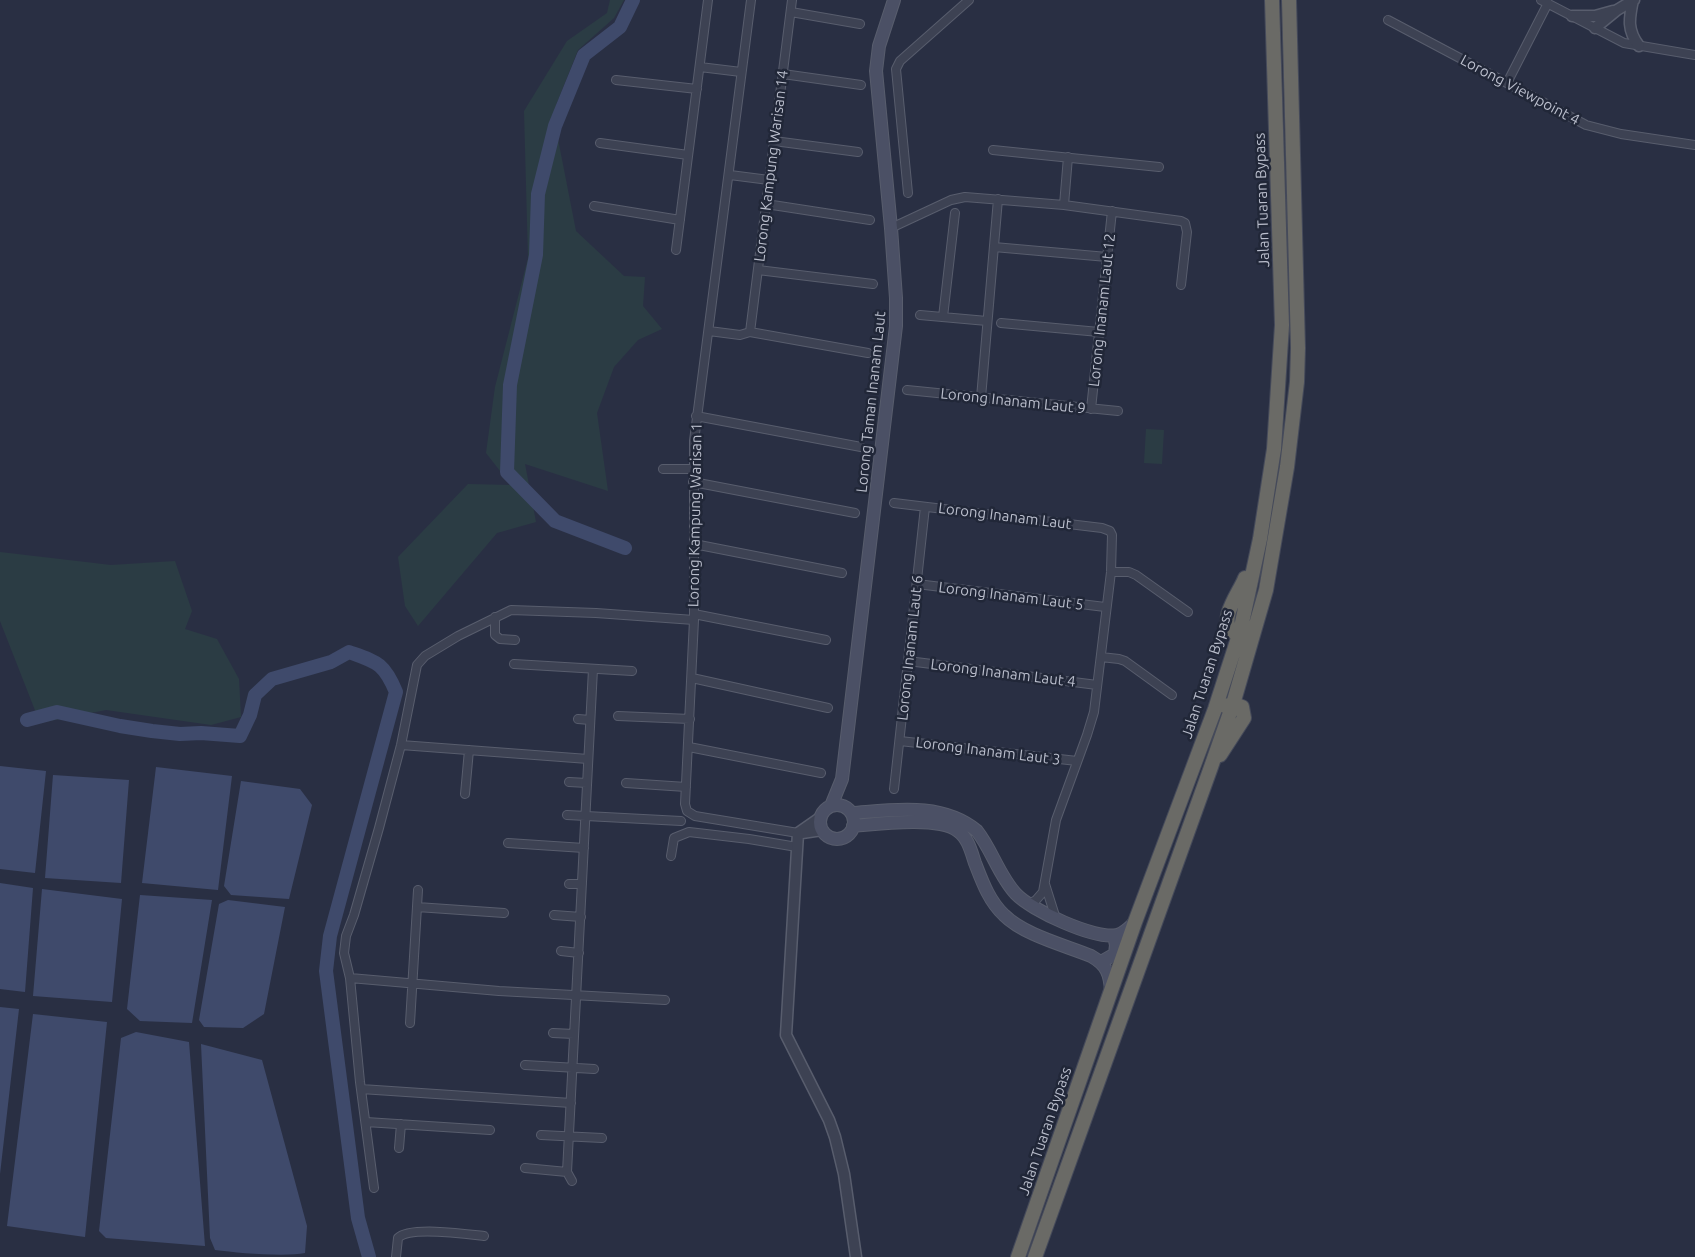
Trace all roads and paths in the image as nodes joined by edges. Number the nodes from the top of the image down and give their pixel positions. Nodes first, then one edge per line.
1 (708, 0) edge
2 (751, 0) edge
3 (792, 0) edge
4 (894, 0) edge
5 (969, 0) edge
6 (1272, 0) edge
7 (1633, 0) edge
8 (1545, 2) edge
9 (1291, 3) edge
10 (1617, 10) junction
11 (791, 12) junction
12 (1572, 16) junction
13 (1388, 20) dead end
14 (860, 24) dead end
15 (1595, 28) junction
16 (1639, 46) junction
17 (1695, 55) edge
18 (700, 67) junction
19 (741, 72) junction
20 (783, 74) junction
21 (616, 80) dead end
22 (1507, 83) junction
23 (861, 85) dead end
24 (697, 89) junction
25 (774, 141) junction
26 (600, 143) dead end
27 (1695, 145) edge
28 (993, 150) dead end
29 (858, 152) dead end
30 (688, 155) junction
31 (1068, 157) junction
32 (1159, 167) dead end
33 (730, 175) junction
34 (769, 180) junction
35 (908, 193) dead end
36 (998, 199) junction
37 (766, 204) junction
38 (1064, 205) junction
39 (594, 206) dead end
40 (1112, 211) junction
41 (955, 213) dead end
42 (870, 219) dead end
43 (680, 220) junction
44 (891, 228) junction
45 (994, 247) junction
46 (676, 250) dead end
47 (1107, 258) junction
48 (758, 270) junction
49 (873, 284) dead end
50 (1181, 285) dead end
51 (921, 315) dead end
52 (944, 317) junction
53 (987, 321) junction
54 (1001, 323) dead end
55 (709, 331) junction
56 (750, 332) junction
57 (1099, 332) junction
58 (868, 353) dead end
59 (907, 390) dead end
60 (981, 398) junction
61 (1091, 409) junction
62 (1118, 411) dead end
63 (696, 416) junction
64 (861, 447) dead end
65 (663, 469) dead end
66 (693, 469) junction
67 (693, 482) junction
68 (894, 503) dead end
69 (926, 507) junction
70 (855, 513) dead end
71 (694, 544) junction
72 (1111, 572) junction
73 (842, 573) dead end
74 (917, 584) junction
75 (1266, 590) junction
76 (1105, 607) junction
77 (1188, 612) dead end
78 (495, 617) junction
79 (694, 617) junction
80 (1240, 632) junction
81 (515, 640) dead end
82 (826, 640) dead end
83 (1101, 657) junction
84 (908, 661) junction
85 (514, 664) dead end
86 (593, 669) junction
87 (632, 671) dead end
88 (692, 678) junction
89 (1097, 685) junction
90 (1172, 695) dead end
91 (1233, 704) junction
92 (828, 708) dead end
93 (1215, 709) junction
94 (618, 716) dead end
95 (578, 719) dead end
96 (690, 719) junction
97 (590, 720) junction
98 (900, 741) junction
99 (401, 745) junction
100 (689, 747) junction
101 (470, 750) junction
102 (588, 759) junction
103 (1077, 761) junction
104 (821, 773) dead end
105 (842, 779) junction
106 (569, 782) dead end
107 (587, 783) junction
108 (626, 783) dead end
109 (686, 787) junction
110 (894, 789) dead end
111 (465, 794) dead end
112 (831, 806) junction
113 (567, 815) dead end
114 (586, 815) junction
115 (850, 815) junction
116 (681, 821) dead end
117 (821, 823) junction
118 (798, 833) junction
119 (507, 843) dead end
120 (584, 848) junction
121 (797, 848) junction
122 (671, 856) dead end
123 (569, 884) dead end
124 (582, 884) junction
125 (1045, 884) junction
126 (418, 890) dead end
127 (1029, 904) junction
128 (417, 907) junction
129 (504, 913) dead end
130 (554, 915) dead end
131 (580, 917) junction
132 (1056, 919) junction
133 (1135, 922) junction
134 (1114, 936) junction
135 (561, 951) dead end
136 (579, 953) junction
137 (1101, 962) junction
138 (350, 978) junction
139 (411, 983) junction
140 (1111, 992) junction
141 (577, 996) junction
142 (665, 1000) dead end
143 (410, 1023) dead end
144 (553, 1033) dead end
145 (574, 1034) junction
146 (525, 1065) dead end
147 (573, 1068) junction
148 (594, 1070) dead end
149 (361, 1089) junction
150 (571, 1103) junction
151 (366, 1122) junction
152 (401, 1124) junction
153 (490, 1130) dead end
154 (541, 1135) dead end
155 (570, 1137) junction
156 (602, 1137) dead end
157 (399, 1148) dead end
158 (525, 1168) dead end
159 (567, 1172) junction
160 (572, 1181) dead end
161 (374, 1188) dead end
162 (484, 1236) dead end
163 (396, 1257) edge
164 (856, 1257) edge
165 (1018, 1257) edge
166 (1035, 1257) edge

1 - 18 street
2 - 19 street, Lorong Kampung Warisan 1
3 - 11 street, Lorong Kampung Warisan 14
4 - 44 main road, Lorong Taman Inanam Laut
5 - 35 street
6 - 80 highway, Jalan Tuaran Bypass
7 - 10 street
7 - 16 street
8 - 12 street
8 - 22 street
9 - 75 highway, Jalan Tuaran Bypass
10 - 12 street
10 - 15 street
11 - 14 street
11 - 20 street, Lorong Kampung Warisan 14
12 - 15 street
13 - 22 street, Lorong Viewpoint 4
15 - 16 street
16 - 17 street
18 - 19 street
18 - 24 street
19 - 33 street, Lorong Kampung Warisan 1
20 - 23 street
20 - 25 street, Lorong Kampung Warisan 14
21 - 24 street
22 - 27 street, Lorong Viewpoint 4
24 - 30 street
25 - 29 street
25 - 34 street, Lorong Kampung Warisan 14
26 - 30 street
28 - 31 street
30 - 43 street
31 - 32 street
31 - 38 street
33 - 34 street
33 - 55 street, Lorong Kampung Warisan 1
34 - 37 street, Lorong Kampung Warisan 14
36 - 38 street
36 - 44 street
36 - 45 street
37 - 42 street
37 - 48 street, Lorong Kampung Warisan 14
38 - 40 street
39 - 43 street
40 - 47 street, Lorong Inanam Laut 12
40 - 50 street
41 - 52 street
43 - 46 street
44 - 105 main road, Lorong Taman Inanam Laut
45 - 47 street
45 - 53 street
47 - 57 street, Lorong Inanam Laut 12
48 - 49 street
48 - 56 street, Lorong Kampung Warisan 14
51 - 52 street
52 - 53 street
53 - 60 street
54 - 57 street
55 - 56 street
55 - 63 street, Lorong Kampung Warisan 1
56 - 58 street
57 - 61 street, Lorong Inanam Laut 12
59 - 60 street, Lorong Inanam Laut 9
60 - 61 street, Lorong Inanam Laut 9
61 - 62 street, Lorong Inanam Laut 9
63 - 64 street
63 - 66 street, Lorong Kampung Warisan 1
65 - 66 street
66 - 67 street, Lorong Kampung Warisan 1
67 - 70 street
67 - 71 street, Lorong Kampung Warisan 1
68 - 69 street, Lorong Inanam Laut
69 - 72 street, Lorong Inanam Laut
69 - 74 street, Lorong Inanam Laut 6
71 - 73 street
71 - 79 street, Lorong Kampung Warisan 1
72 - 76 street
72 - 77 street
74 - 76 street, Lorong Inanam Laut 5
74 - 84 street, Lorong Inanam Laut 6
75 - 80 highway, Jalan Tuaran Bypass
75 - 91 highway, Jalan Tuaran Bypass
76 - 83 street
78 - 79 street
78 - 81 street
78 - 99 street
79 - 82 street
79 - 88 street, Lorong Kampung Warisan 1
80 - 93 highway, Jalan Tuaran Bypass
83 - 89 street
83 - 90 street
84 - 89 street, Lorong Inanam Laut 4
84 - 98 street, Lorong Inanam Laut 6
85 - 86 street
86 - 87 street
86 - 97 street
88 - 92 street
88 - 96 street, Lorong Kampung Warisan 1
89 - 103 street
91 - 93 highway
91 - 166 highway
93 - 133 highway, Jalan Tuaran Bypass
94 - 96 street
95 - 97 street
96 - 100 street, Lorong Kampung Warisan 1
97 - 102 street
98 - 103 street, Lorong Inanam Laut 3
98 - 110 street, Lorong Inanam Laut 6
99 - 101 street
99 - 138 street
100 - 104 street
100 - 109 street, Lorong Kampung Warisan 1
101 - 102 street
101 - 111 street
102 - 107 street
103 - 125 street
105 - 112 main road, Lorong Taman Inanam Laut
105 - 115 main road
106 - 107 street
107 - 114 street
108 - 109 street
109 - 118 street, Lorong Kampung Warisan 1
112 - 115 main road
112 - 117 main road
113 - 114 street
114 - 116 street
114 - 120 street
115 - 117 main road
115 - 127 main road
115 - 137 main road
117 - 118 street, Lorong Kampung Warisan 1
118 - 121 street
119 - 120 street
120 - 124 street
121 - 122 street
121 - 164 street
123 - 124 street
124 - 131 street
125 - 127 street
125 - 132 street
126 - 128 street
127 - 132 main road
128 - 129 street
128 - 139 street
130 - 131 street
131 - 136 street
132 - 134 main road
133 - 134 main road
133 - 140 highway, Jalan Tuaran Bypass
134 - 137 main road
135 - 136 street
136 - 141 street
137 - 140 main road
138 - 139 street
138 - 149 street
139 - 141 street
139 - 143 street
140 - 165 highway, Jalan Tuaran Bypass
141 - 142 street
141 - 145 street
144 - 145 street
145 - 147 street
146 - 147 street
147 - 148 street
147 - 150 street
149 - 150 street
149 - 151 street
150 - 155 street
151 - 152 street
151 - 161 street
152 - 153 street
152 - 157 street
154 - 155 street
155 - 156 street
155 - 159 street
158 - 159 street
159 - 160 street
162 - 163 street

